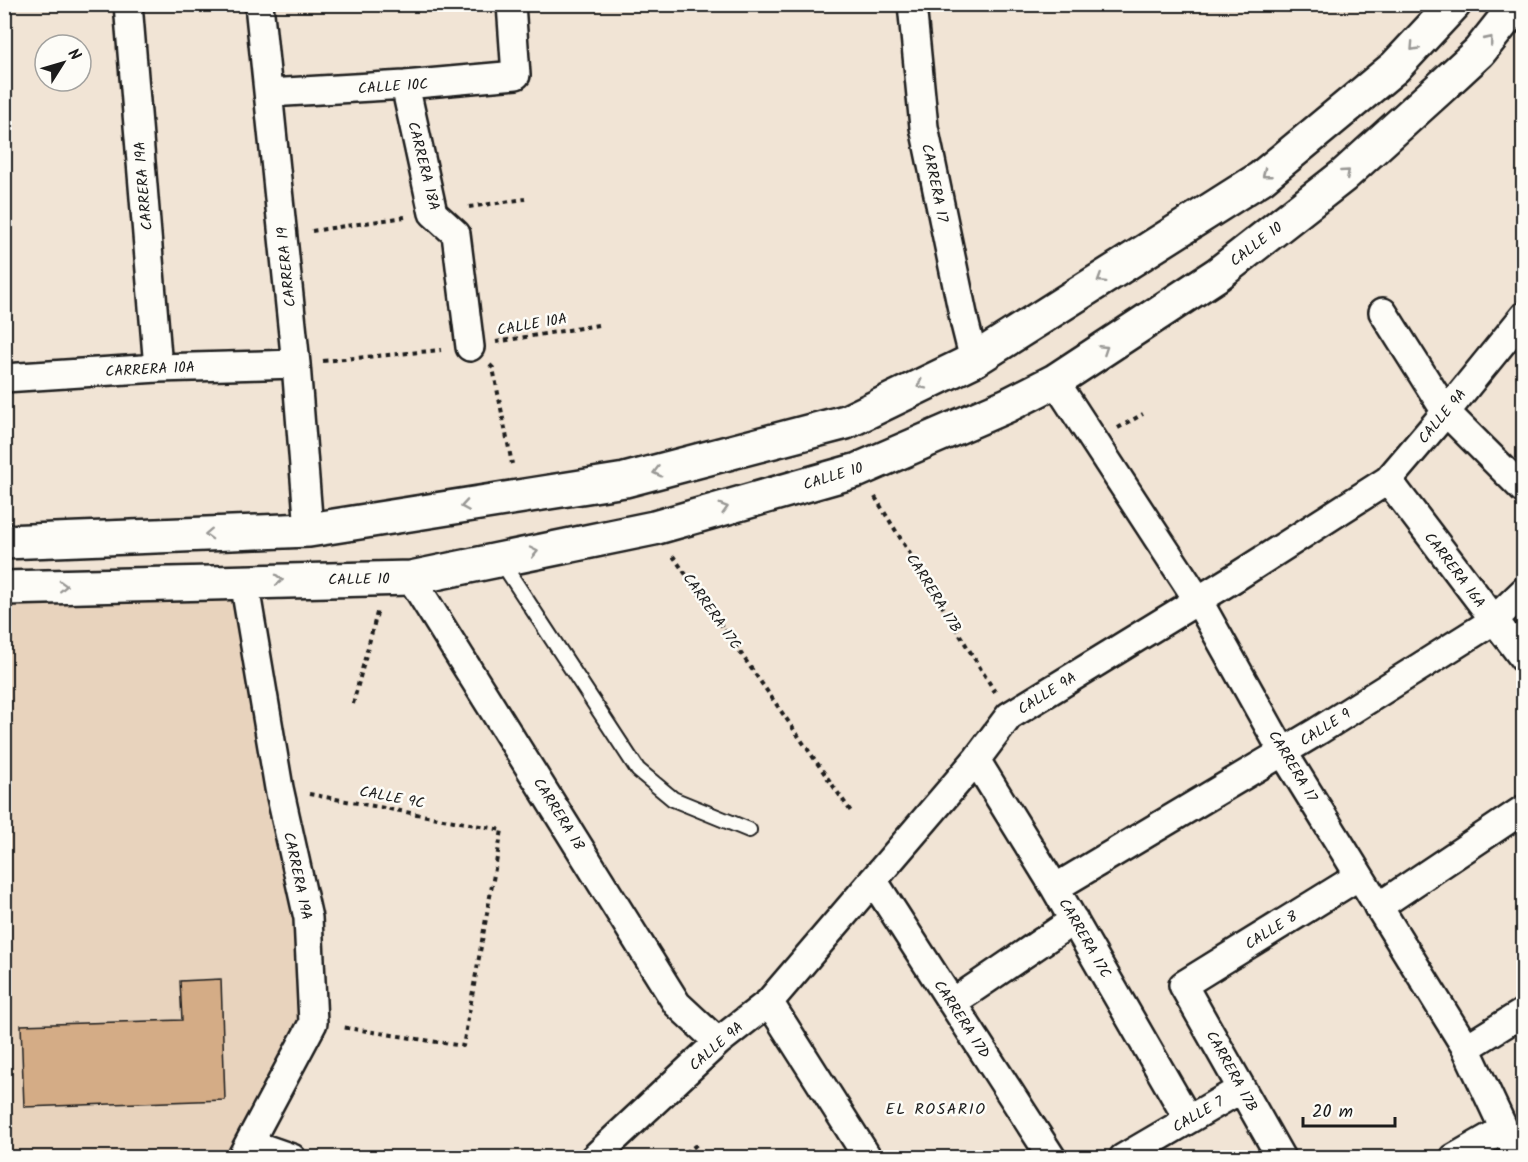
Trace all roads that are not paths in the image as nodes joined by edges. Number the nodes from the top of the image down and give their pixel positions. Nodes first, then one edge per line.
1 (129, 4) edge
2 (259, 4) edge
3 (511, 4) edge
4 (912, 4) edge
5 (1454, 4) edge
6 (1517, 4) edge
7 (405, 85) junction
8 (269, 93) junction
9 (1383, 312) dead end
10 (1524, 316) edge
11 (470, 347) road end
12 (974, 360) junction
13 (296, 364) junction
14 (158, 368) junction
15 (4, 378) edge
16 (1055, 381) junction
17 (1446, 412) junction
18 (1388, 480) junction
19 (1524, 490) edge
20 (309, 530) junction
21 (4, 542) edge
22 (500, 559) junction
23 (399, 578) junction
24 (244, 581) junction
25 (4, 588) edge
26 (1524, 591) edge
27 (1198, 600) junction
28 (1493, 621) junction
29 (1524, 659) edge
30 (1283, 753) junction
31 (976, 760) junction
32 (1524, 809) edge
33 (749, 830) dead end
34 (1359, 876) junction
35 (873, 880) junction
36 (1055, 888) junction
37 (1378, 907) junction
38 (1074, 920) junction
39 (1183, 985) joint
40 (769, 1002) junction
41 (952, 1003) junction
42 (1524, 1012) edge
43 (718, 1042) junction
44 (1466, 1048) junction
45 (1241, 1089) junction
46 (1188, 1119) junction
47 (1504, 1129) junction
48 (245, 1150) edge
49 (292, 1158) edge
50 (594, 1158) edge
51 (868, 1158) edge
52 (1052, 1158) edge
53 (1123, 1158) edge
54 (1281, 1158) edge
55 (1454, 1158) edge
56 (1520, 1158) edge

1 - 14 street, CARRERA 19A
2 - 8 street, CARRERA 19
3 - 7 street, CALLE 10C
4 - 12 street, CARRERA 17
5 -> 12 main road
16 -> 6 main road, CALLE 10
7 - 8 street, CALLE 10C
7 - 11 street, CARRERA 18A
8 - 13 street, CARRERA 19
9 - 17 street
10 - 17 street, CALLE 9A
12 -> 20 main road
13 - 14 street, CARRERA 10A
13 - 20 street, CARRERA 19
14 - 15 street, CARRERA 10A
22 -> 16 main road, CALLE 10
16 - 27 street, CARRERA 17
17 - 18 street, CALLE 9A
17 - 19 street
18 - 27 street, CALLE 9A
18 - 28 street, CARRERA 16A
20 -> 21 main road
22 - 23 main road, CALLE 10
22 - 33 lane
24 -> 23 main road, CALLE 10
23 - 43 street, CARRERA 18
25 -> 24 main road, CALLE 10
24 - 48 street, CARRERA 19A
26 - 28 street, CALLE 9
27 - 30 street, CARRERA 17
27 - 31 street, CALLE 9A
28 - 29 street, CARRERA 16A
28 - 30 street, CALLE 9
30 - 34 street, CARRERA 17
30 - 36 street, CALLE 9
31 - 35 street, CALLE 9A
31 - 36 street, CARRERA 17C
32 - 37 street
34 - 37 street, CARRERA 17
34 - 39 street, CALLE 8
35 - 40 street, CALLE 9A
35 - 41 street, CARRERA 17D
36 - 38 street, CARRERA 17C
37 - 44 street, CARRERA 17
38 - 41 street
38 - 46 street, CARRERA 17C
39 - 45 street, CARRERA 17B
40 - 43 street, CALLE 9A
40 - 51 street
41 - 52 street, CARRERA 17D
42 - 44 street
43 - 50 street, CALLE 9A
44 - 47 street, CARRERA 17
45 - 46 street, CALLE 7
45 - 54 street, CARRERA 17B
46 - 53 street, CALLE 7
47 - 55 street
47 - 56 street, CARRERA 17
48 - 49 street

